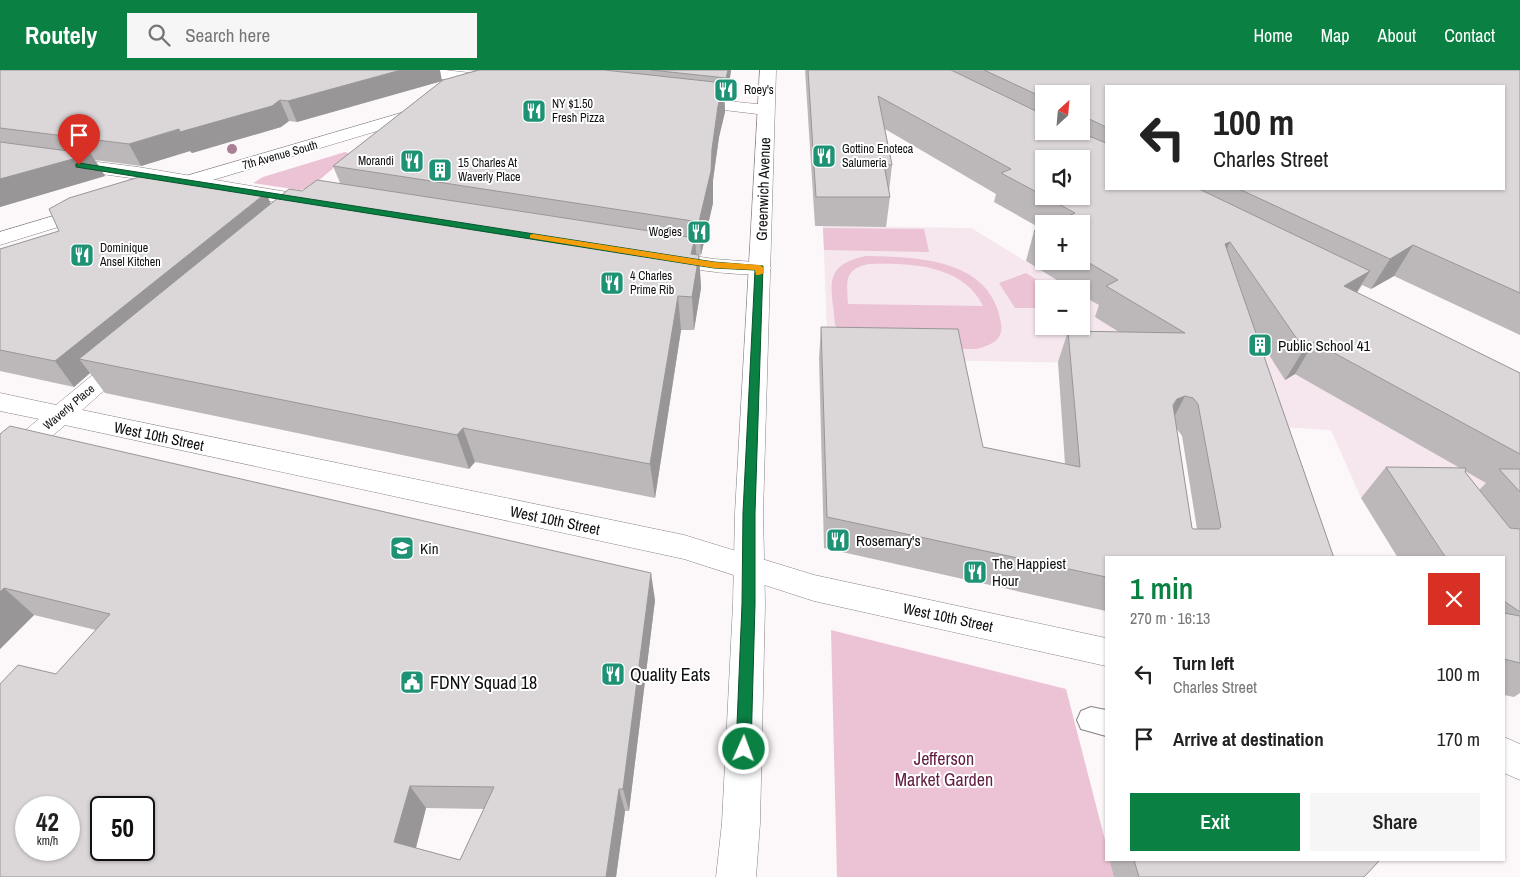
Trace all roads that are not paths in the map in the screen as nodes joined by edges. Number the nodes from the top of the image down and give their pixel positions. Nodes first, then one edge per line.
1 (408, 70) edge
2 (768, 70) edge
3 (463, 73) edge
4 (484, 94) edge
5 (674, 100) edge
6 (440, 107) edge
7 (766, 110) junction
8 (412, 115) junction
9 (378, 145) edge
10 (0, 154) edge
11 (189, 182) junction
12 (318, 195) junction
13 (137, 197) edge
14 (109, 205) edge
15 (339, 206) edge
16 (289, 220) edge
17 (0, 239) edge
18 (646, 254) edge
19 (760, 268) junction
20 (142, 345) edge
21 (0, 402) edge
22 (60, 415) junction
23 (0, 466) edge
24 (749, 568) junction
25 (1105, 652) edge
26 (1505, 755) edge
27 (1520, 763) edge
28 (736, 877) edge

1 - 3 street
2 - 7 street, Greenwich Avenue
3 - 4 street
5 - 7 street
6 - 8 street, 7th Avenue South
7 - 19 street, Greenwich Avenue
8 - 9 street
8 - 11 street, 7th Avenue South
10 - 11 street
11 - 12 street
11 - 13 street, 7th Avenue South
12 - 15 street
12 - 16 street
14 - 17 street
18 - 19 street
19 - 24 street, Greenwich Avenue
20 - 22 street, Waverly Place
21 - 22 street, West 10th Street
22 - 23 street, Waverly Place
22 - 24 street, West 10th Street
24 - 25 street, West 10th Street
24 - 28 street, Greenwich Avenue
26 - 27 street

